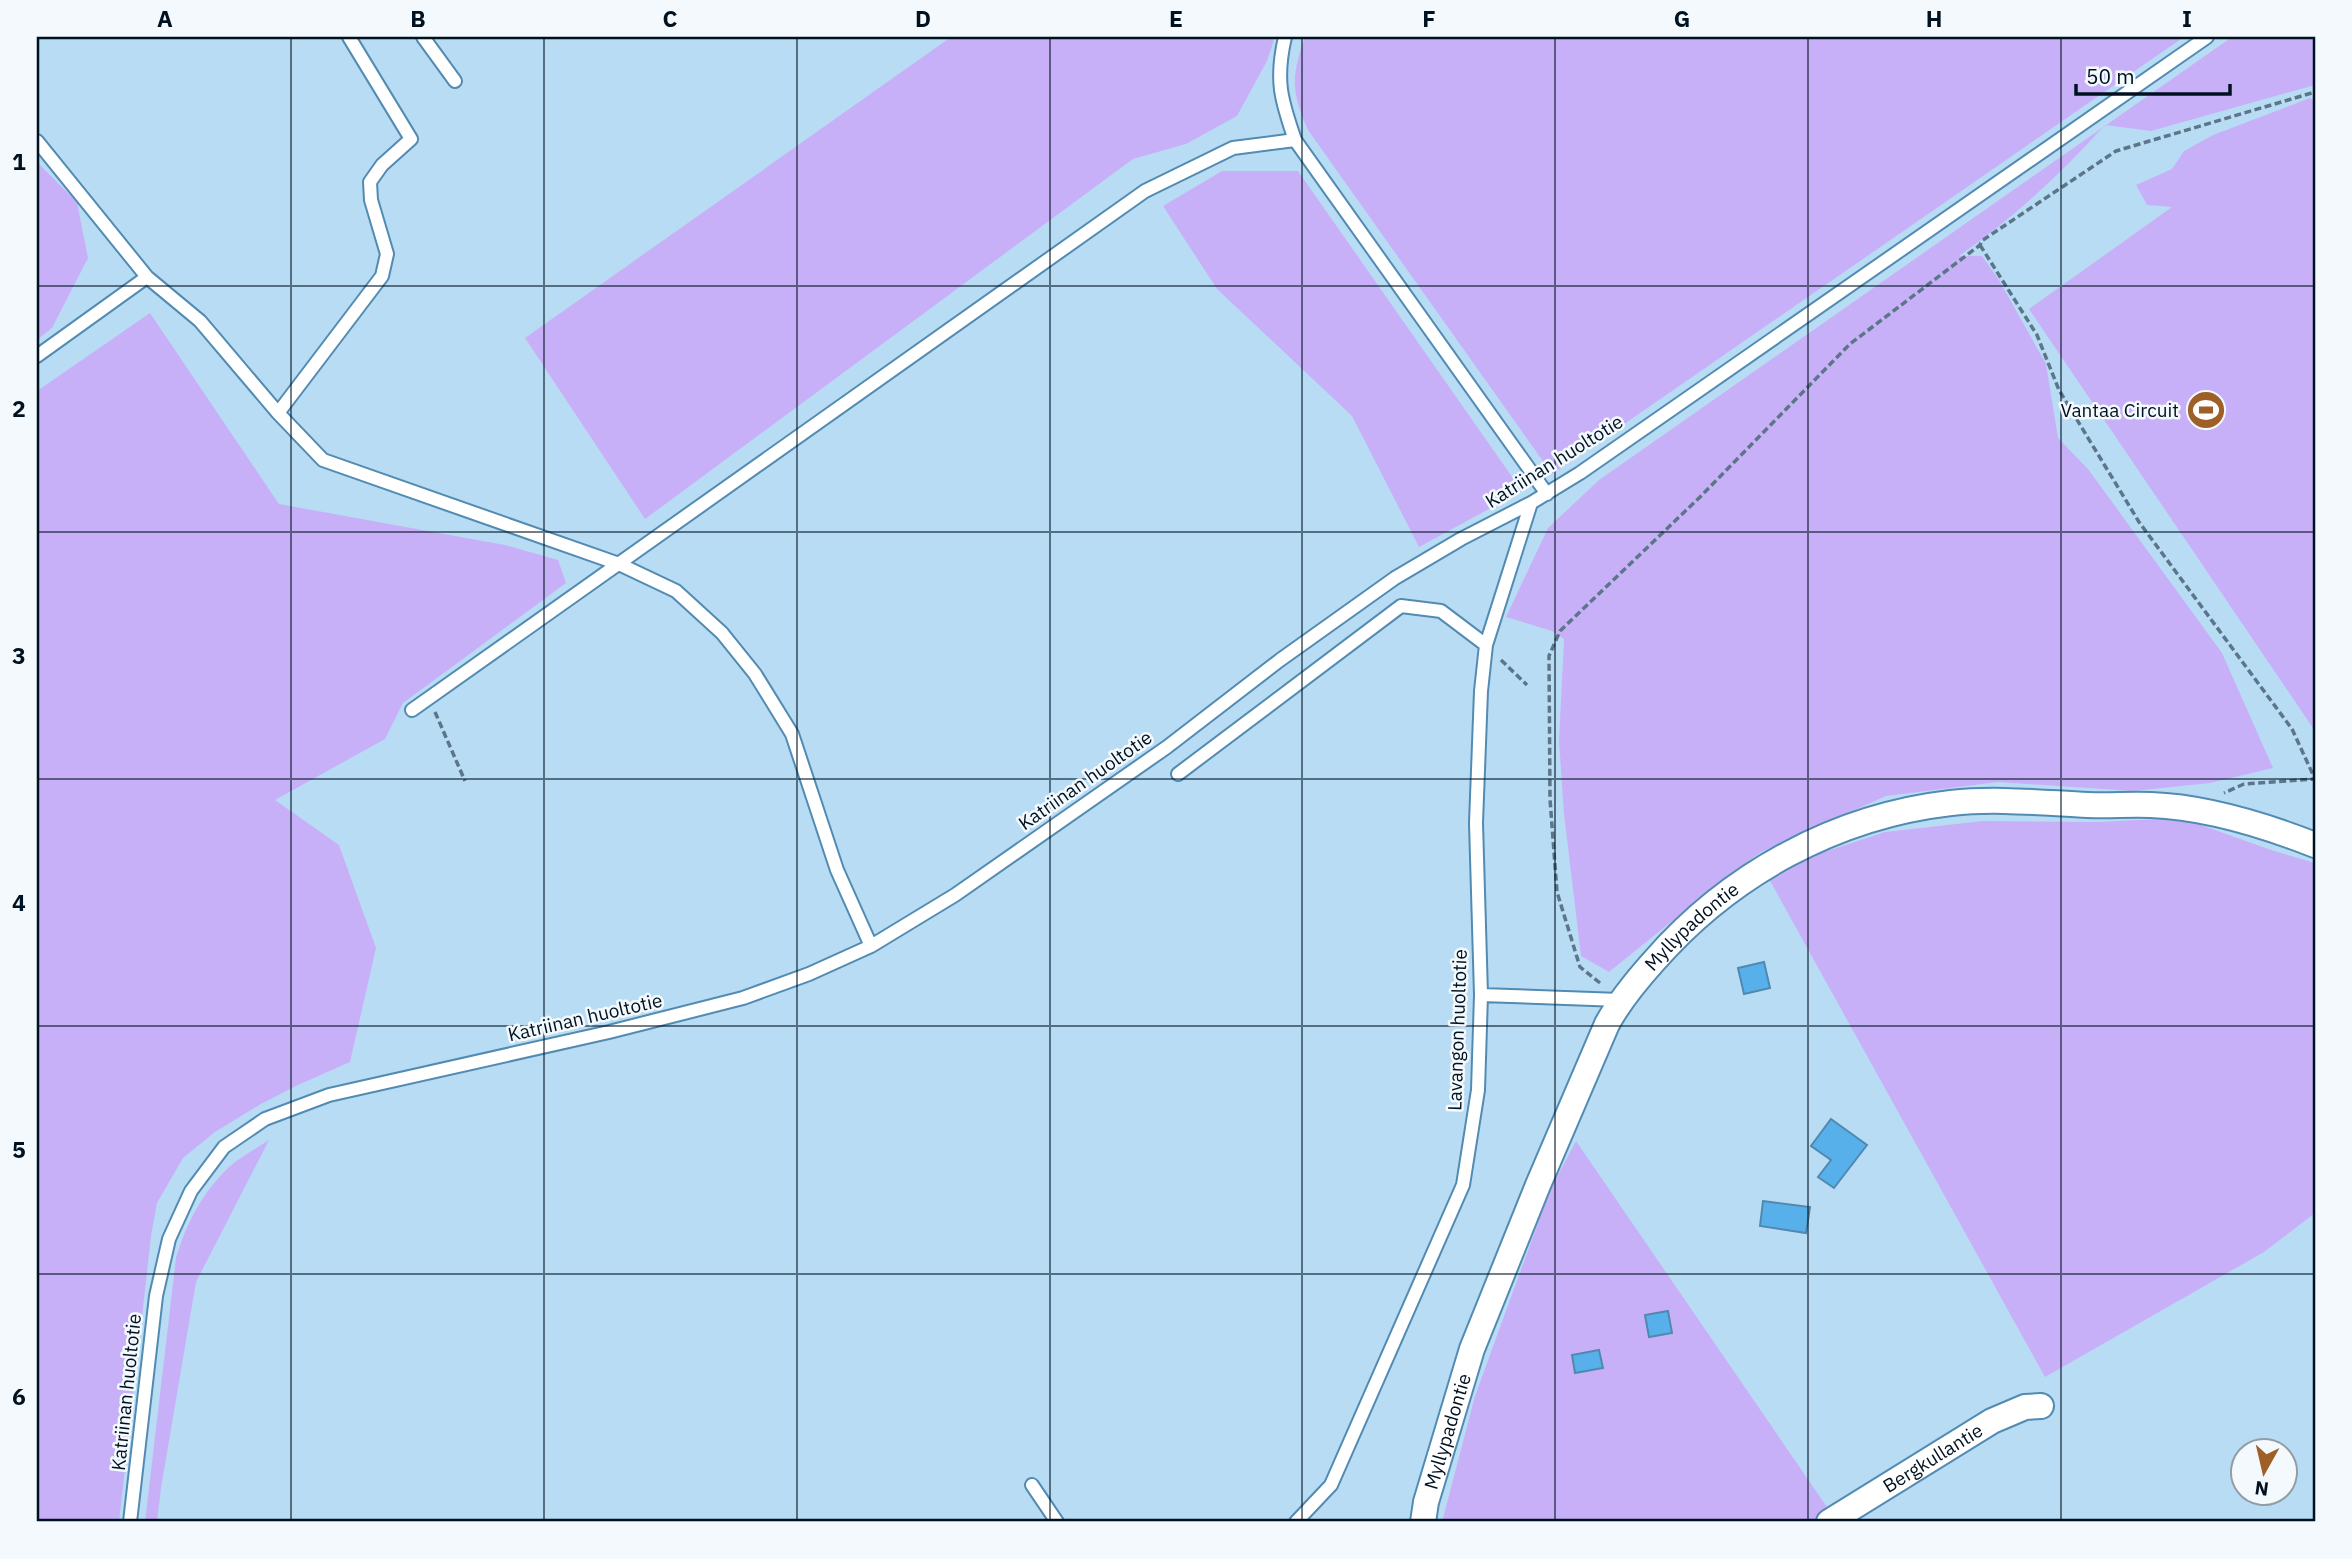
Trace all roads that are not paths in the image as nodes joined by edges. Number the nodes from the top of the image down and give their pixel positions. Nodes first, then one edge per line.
1 (349, 37) edge
2 (423, 37) edge
3 (1285, 37) edge
4 (2207, 37) edge
5 (455, 81) dead end
6 (1295, 140) junction
7 (37, 141) edge
8 (147, 277) junction
9 (37, 356) edge
10 (278, 413) junction
11 (1547, 494) junction
12 (1531, 503) junction
13 (619, 564) junction
14 (1486, 645) junction
15 (412, 710) dead end
16 (1178, 774) dead end
17 (2315, 845) edge
18 (871, 946) junction
19 (1481, 995) junction
20 (1620, 999) junction
21 (2041, 1406) dead end
22 (1032, 1485) dead end
23 (130, 1522) edge
24 (1057, 1522) edge
25 (1296, 1522) edge
26 (1423, 1522) edge
27 (1829, 1522) edge

1 - 10 lane
2 - 5 lane
3 - 6 lane
4 - 11 lane, Katriinan huoltotie
6 - 11 lane
6 - 13 lane
7 - 8 lane
8 - 9 lane
8 - 10 lane
10 - 13 lane
11 - 12 lane, Katriinan huoltotie
12 - 14 lane, Lavangon huoltotie
12 - 18 lane, Katriinan huoltotie
13 - 15 lane
13 - 18 lane
14 - 16 lane
14 - 19 lane, Lavangon huoltotie
17 - 20 street, Myllypadontie
18 - 23 lane, Katriinan huoltotie
19 - 20 lane
19 - 25 lane, Lavangon huoltotie
20 - 26 street, Myllypadontie
21 - 27 street, Bergkullantie
22 - 24 lane

